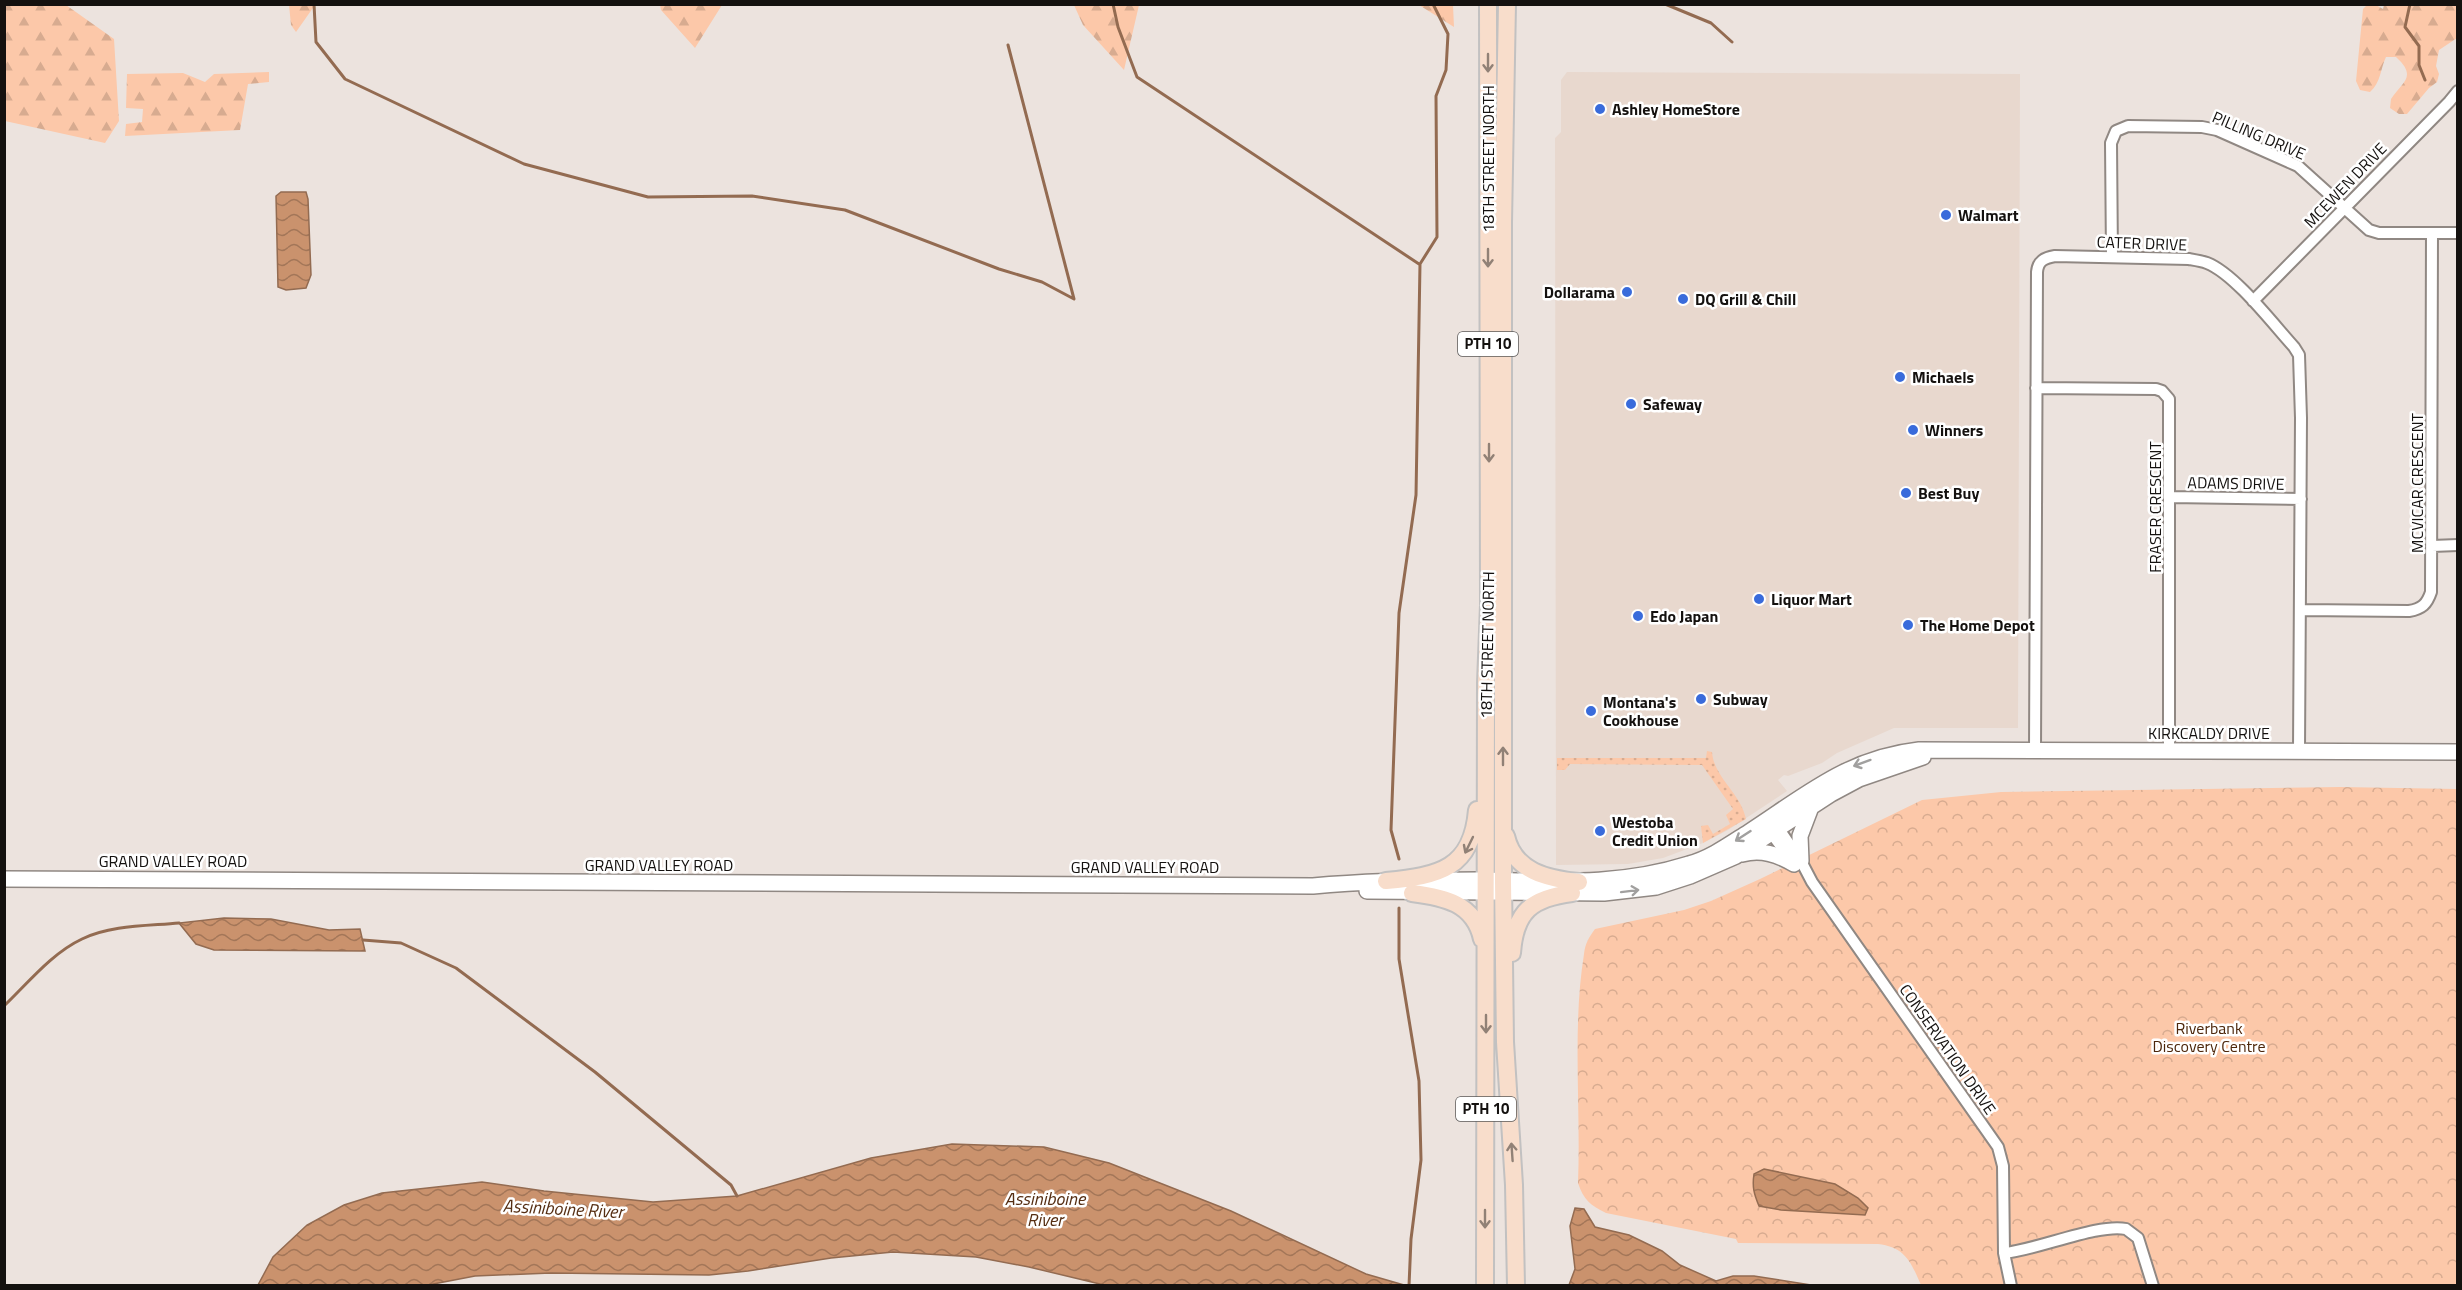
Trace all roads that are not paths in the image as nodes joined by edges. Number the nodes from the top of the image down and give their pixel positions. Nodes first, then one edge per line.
1 (1488, 4) edge
2 (1508, 4) edge
3 (2457, 91) edge
4 (2344, 208) junction
5 (2432, 233) junction
6 (2457, 233) edge
7 (2112, 256) junction
8 (2253, 301) junction
9 (2036, 388) junction
10 (2170, 497) junction
11 (2301, 499) junction
12 (2457, 545) edge
13 (2432, 546) junction
14 (2300, 610) junction
15 (1486, 683) junction
16 (1961, 751) junction
17 (2036, 751) junction
18 (2169, 751) junction
19 (2299, 751) junction
20 (2457, 752) edge
21 (1812, 806) junction
22 (1503, 814) junction
23 (1771, 825) junction
24 (1736, 856) junction
25 (1798, 863) junction
26 (4, 879) edge
27 (1386, 882) junction
28 (1313, 886) junction
29 (1495, 887) junction
30 (1576, 887) junction
31 (1412, 892) junction
32 (1486, 966) junction
33 (1505, 1028) junction
34 (2004, 1253) junction
35 (1485, 1286) edge
36 (1516, 1286) edge
37 (2011, 1286) edge
38 (2153, 1286) edge

1 -> 15 main road, 18TH STREET NORTH / PTH 10
22 -> 2 main road, 18TH STREET NORTH / PTH 10
3 - 4 street, MCEWEN DRIVE
4 - 5 street, PILLING DRIVE
4 - 7 street, PILLING DRIVE
4 - 8 street, MCEWEN DRIVE
5 - 6 street, PILLING DRIVE
5 - 13 street, MCVICAR CRESCENT
7 - 8 street, CATER DRIVE
7 - 9 street, CATER DRIVE
8 - 11 street, CATER DRIVE
9 - 10 street, FRASER CRESCENT
9 - 17 street, CATER DRIVE
10 - 11 street, ADAMS DRIVE
10 - 18 street, FRASER CRESCENT
11 - 14 street, CATER DRIVE
12 - 13 street
13 - 14 street, MCVICAR CRESCENT
14 - 19 street, CATER DRIVE
15 -> 27 main road
15 - 29 main road, 18TH STREET NORTH / PTH 10
16 - 17 main road, KIRKCALDY DRIVE
16 - 21 main road, KIRKCALDY DRIVE
16 -> 23 main road, KIRKCALDY DRIVE
17 - 18 main road, KIRKCALDY DRIVE
18 - 19 main road, KIRKCALDY DRIVE
19 - 20 main road, KIRKCALDY DRIVE
21 - 23 main road, KIRKCALDY DRIVE
21 - 25 main road
22 - 29 main road, 18TH STREET NORTH / PTH 10
22 - 30 main road
23 - 24 main road, KIRKCALDY DRIVE
23 - 25 street, CONSERVATION DRIVE
23 -> 30 main road, KIRKCALDY DRIVE
24 - 25 main road
30 -> 24 main road, KIRKCALDY DRIVE
25 - 34 street, CONSERVATION DRIVE
26 - 28 main road, GRAND VALLEY ROAD
27 - 28 main road, GRAND VALLEY ROAD
27 - 29 main road, GRAND VALLEY ROAD
28 - 31 main road, GRAND VALLEY ROAD
29 - 30 main road, KIRKCALDY DRIVE
29 - 31 main road, GRAND VALLEY ROAD
29 - 32 main road, 18TH STREET NORTH / PTH 10
29 - 33 main road, 18TH STREET NORTH / PTH 10
30 - 33 main road
31 - 32 main road
32 -> 35 main road, 18TH STREET NORTH / PTH 10
36 -> 33 main road, 18TH STREET NORTH / PTH 10
34 - 37 street, CONSERVATION DRIVE
34 - 38 street

